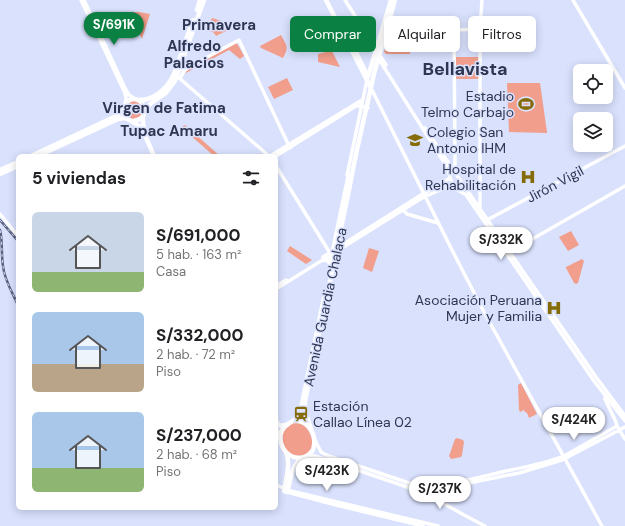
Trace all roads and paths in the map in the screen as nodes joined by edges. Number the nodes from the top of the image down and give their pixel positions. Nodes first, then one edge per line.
1 (81, 0) edge
2 (84, 0) edge
3 (200, 0) edge
4 (204, 0) edge
5 (326, 0) edge
6 (329, 0) edge
7 (345, 0) edge
8 (394, 0) edge
9 (480, 0) edge
10 (574, 0) edge
11 (336, 16) edge
12 (337, 16) edge
13 (355, 16) edge
14 (480, 16) edge
15 (468, 29) edge
16 (376, 49) edge
17 (354, 52) edge
18 (375, 52) edge
19 (479, 52) edge
20 (374, 55) junction
21 (109, 58) junction
22 (181, 59) junction
23 (380, 59) junction
24 (181, 66) junction
25 (187, 68) junction
26 (177, 76) junction
27 (367, 78) junction
28 (624, 82) edge
29 (123, 86) junction
30 (372, 88) junction
31 (625, 88) edge
32 (373, 96) junction
33 (136, 100) junction
34 (362, 100) junction
35 (124, 106) junction
36 (361, 106) junction
37 (368, 108) junction
38 (144, 113) junction
39 (128, 119) junction
40 (134, 122) junction
41 (289, 144) junction
42 (625, 146) edge
43 (35, 154) edge
44 (42, 154) edge
45 (153, 154) edge
46 (156, 154) edge
47 (268, 154) edge
48 (273, 154) edge
49 (278, 154) edge
50 (16, 163) edge
51 (16, 167) edge
52 (278, 169) edge
53 (0, 170) edge
54 (450, 170) junction
55 (0, 174) edge
56 (450, 178) junction
57 (349, 182) junction
58 (452, 184) junction
59 (463, 185) junction
60 (625, 186) edge
61 (460, 191) junction
62 (424, 195) junction
63 (475, 202) junction
64 (402, 209) junction
65 (480, 210) junction
66 (0, 214) edge
67 (480, 216) junction
68 (486, 221) junction
69 (438, 223) junction
70 (16, 234) edge
71 (333, 252) junction
72 (508, 253) junction
73 (323, 260) junction
74 (330, 265) junction
75 (329, 278) junction
76 (278, 287) edge
77 (278, 287) edge
78 (555, 320) junction
79 (314, 351) junction
80 (605, 396) junction
81 (625, 416) edge
82 (625, 421) edge
83 (289, 423) junction
84 (278, 424) edge
85 (625, 427) edge
86 (619, 428) junction
87 (278, 431) edge
88 (312, 433) junction
89 (625, 439) edge
90 (285, 451) junction
91 (304, 457) junction
92 (565, 458) junction
93 (489, 477) junction
94 (278, 487) edge
95 (286, 490) junction
96 (416, 490) junction
97 (423, 526) edge
98 (438, 526) edge
99 (485, 526) edge
100 (602, 526) edge

1 - 21 main road
2 - 21 main road
3 - 22 main road
4 - 22 main road
5 - 11 main road
6 - 12 main road
7 - 13 main road
8 - 16 main road, Avenida Guardia Chalaca
8 - 23 main road, Avenida Guardia Chalaca
8 - 57 main road, Avenida Guardia Chalaca
9 - 14 main road
10 - 28 main road
10 - 28 main road
15 - 54 main road
17 - 27 main road
18 - 20 main road, Avenida Guardia Chalaca
19 - 63 main road
20 - 23 main road
20 - 27 main road, Avenida Guardia Chalaca
21 - 29 main road
22 - 24 main road
22 - 26 main road
23 - 30 main road, Avenida Guardia Chalaca
23 - 54 main road
24 - 25 main road
24 - 26 main road
25 - 26 main road
25 - 41 main road
26 - 33 main road
26 - 38 main road
26 - 47 main road
27 - 30 main road
27 - 34 main road, Avenida Guardia Chalaca
28 - 31 main road
29 - 33 main road
29 - 35 main road
30 - 32 main road, Avenida Guardia Chalaca
30 - 62 main road
32 - 37 main road, Avenida Guardia Chalaca
32 - 62 main road
33 - 35 main road
33 - 38 main road
34 - 36 main road, Avenida Guardia Chalaca
34 - 41 main road
35 - 39 main road
35 - 43 main road
36 - 37 main road
36 - 41 main road
36 - 57 main road, Avenida Guardia Chalaca
37 - 57 main road, Avenida Guardia Chalaca
38 - 40 main road
38 - 46 main road
39 - 40 main road
39 - 44 main road
40 - 45 main road
41 - 48 main road
41 - 49 main road
42 - 68 main road, Jirón Vigil
50 - 53 main road
51 - 55 main road
52 - 71 main road
54 - 56 main road
54 - 59 main road
56 - 58 main road
56 - 62 main road
57 - 71 main road, Avenida Guardia Chalaca
58 - 61 main road
58 - 62 main road
59 - 61 main road
59 - 63 main road
60 - 72 main road
61 - 63 main road
62 - 64 main road
62 - 69 main road
63 - 65 main road
63 - 67 main road
64 - 69 main road
64 - 71 main road
65 - 67 main road
65 - 68 main road
66 - 70 main road
67 - 68 main road
68 - 72 main road
69 - 92 main road
71 - 73 main road
71 - 74 main road, Avenida Guardia Chalaca
71 - 75 main road, Avenida Guardia Chalaca
71 - 76 main road
72 - 78 main road
73 - 74 main road
73 - 77 main road
74 - 75 main road, Avenida Guardia Chalaca
75 - 79 main road, Avenida Guardia Chalaca
78 - 80 main road
78 - 81 main road
79 - 83 main road, Avenida Guardia Chalaca
79 - 88 main road, Avenida Guardia Chalaca
80 - 82 main road
80 - 86 main road
83 - 84 main road
83 - 87 main road
83 - 88 main road
85 - 86 main road
86 - 89 main road
86 - 92 main road
87 - 90 main road
88 - 91 main road
88 - 93 main road
90 - 91 main road
90 - 95 main road
91 - 95 main road
91 - 96 main road
92 - 93 main road
92 - 100 main road
93 - 96 main road
94 - 95 main road
95 - 97 main road
95 - 98 main road
96 - 99 main road

